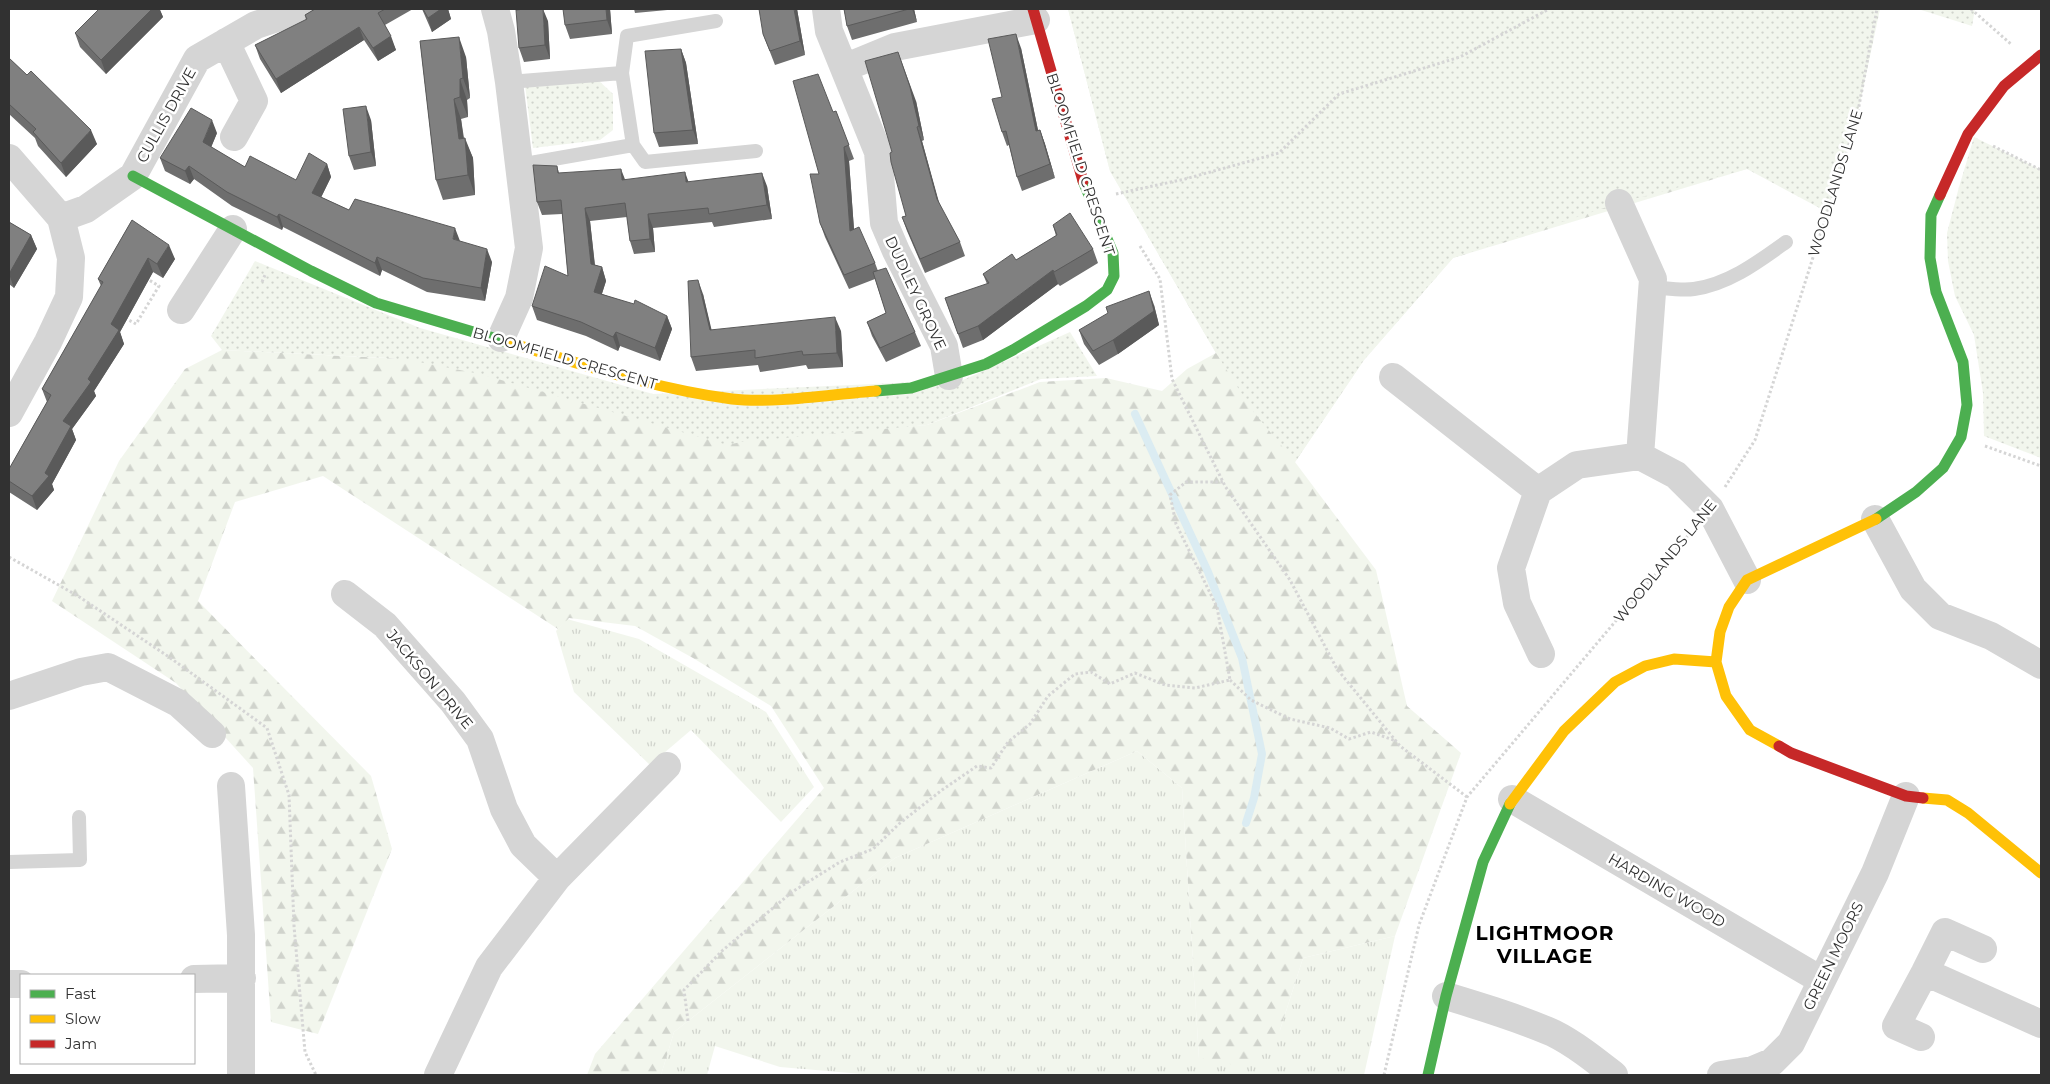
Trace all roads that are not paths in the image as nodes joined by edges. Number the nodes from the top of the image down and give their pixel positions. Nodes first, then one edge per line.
1 (304, 9) edge
2 (495, 9) edge
3 (826, 9) edge
4 (1034, 14) edge
5 (252, 17) edge
6 (716, 21) dead end
7 (226, 42) junction
8 (2037, 59) edge
9 (844, 68) junction
10 (622, 73) junction
11 (509, 82) junction
12 (234, 137) dead end
13 (633, 145) junction
14 (756, 151) dead end
15 (9, 158) edge
16 (519, 165) junction
17 (132, 176) junction
18 (1620, 203) dead end
19 (61, 218) junction
20 (232, 229) junction
21 (1786, 242) dead end
22 (1652, 287) junction
23 (181, 310) dead end
24 (501, 338) junction
25 (949, 376) junction
26 (1393, 377) dead end
27 (9, 413) edge
28 (1640, 456) junction
29 (1538, 491) junction
30 (1875, 519) junction
31 (1747, 580) junction
32 (345, 594) dead end
33 (1541, 654) dead end
34 (1716, 662) junction
35 (2041, 665) edge
36 (9, 696) edge
37 (212, 734) dead end
38 (667, 766) dead end
39 (231, 786) dead end
40 (1906, 796) junction
41 (1512, 799) junction
42 (78, 817) dead end
43 (9, 862) edge
44 (2041, 873) edge
45 (557, 878) junction
46 (1983, 949) dead end
47 (1925, 972) junction
48 (242, 978) junction
49 (195, 979) edge
50 (1821, 980) junction
51 (1446, 996) junction
52 (2041, 1024) edge
53 (1921, 1037) dead end
54 (241, 1075) edge
55 (438, 1075) edge
56 (1428, 1075) edge
57 (1614, 1075) edge
58 (1721, 1075) edge

1 - 5 street, CULLIS DRIVE
2 - 11 street
3 - 9 street, DUDLEY GROVE
4 - 9 street
4 - 25 street, BLOOMFIELD CRESCENT
5 - 7 street, CULLIS DRIVE
6 - 10 lane
7 - 12 street
7 - 17 street, CULLIS DRIVE
8 - 30 street
9 - 25 street, DUDLEY GROVE
10 - 11 lane
10 - 13 lane
11 - 16 street
13 - 14 lane
13 - 16 lane
15 - 19 street
16 - 24 street
17 - 19 street, CULLIS DRIVE
17 - 20 street, BLOOMFIELD CRESCENT
18 - 22 street
19 - 27 street
20 - 23 street
20 - 24 street, BLOOMFIELD CRESCENT
21 - 22 lane
22 - 28 street
24 - 25 street, BLOOMFIELD CRESCENT
26 - 29 street
28 - 29 street
28 - 31 street
29 - 33 street
30 - 31 street
30 - 35 street
31 - 34 street
32 - 45 street, JACKSON DRIVE
34 - 40 street
34 - 41 street
36 - 37 street
38 - 45 street
39 - 48 street
40 - 44 street
40 - 50 street, GREEN MOORS
41 - 50 street, HARDING WOOD
41 - 51 street
42 - 43 lane
45 - 55 street
46 - 47 street
47 - 52 street
47 - 53 street
48 - 49 street
48 - 54 street
50 - 58 street, GREEN MOORS
51 - 56 street
51 - 57 street

